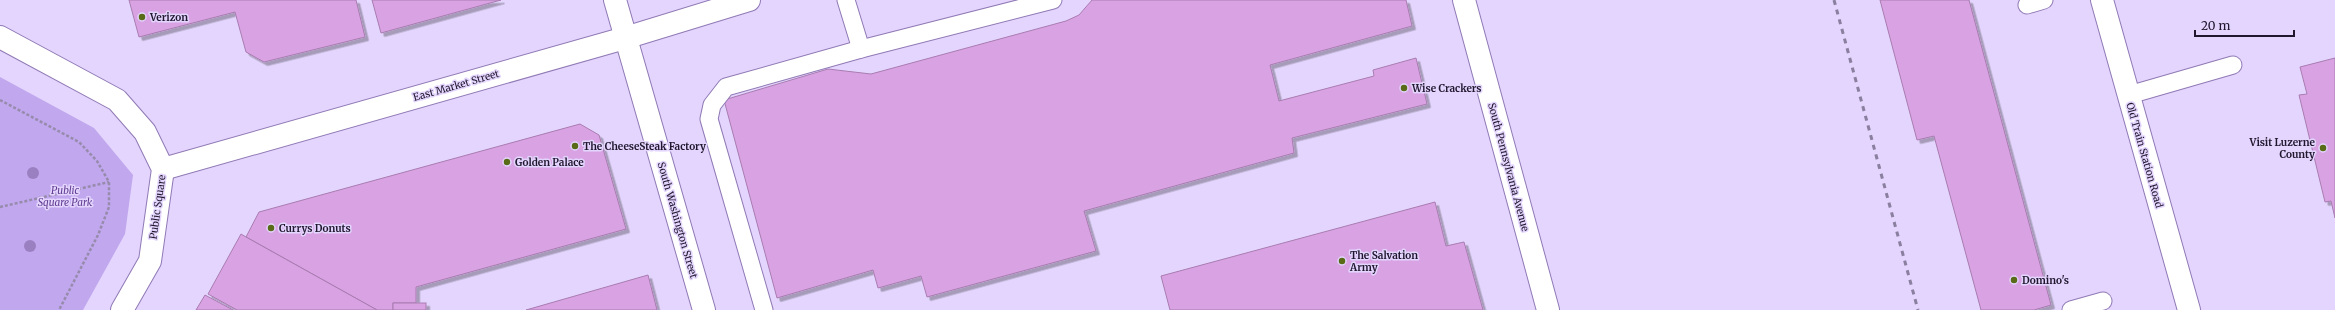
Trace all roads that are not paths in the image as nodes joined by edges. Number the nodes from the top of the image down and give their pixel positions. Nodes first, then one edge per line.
1 (615, 0) edge
2 (749, 0) edge
3 (846, 0) edge
4 (1053, 0) edge
5 (1464, 0) edge
6 (2044, 0) edge
7 (2102, 0) edge
8 (2027, 5) dead end
9 (0, 36) edge
10 (625, 38) junction
11 (861, 49) junction
12 (2233, 65) dead end
13 (2129, 95) junction
14 (163, 169) junction
15 (2103, 301) dead end
16 (122, 310) edge
17 (704, 310) edge
18 (764, 310) edge
19 (1548, 310) edge
20 (2071, 310) edge
21 (2189, 310) edge

1 - 10 main road, South Washington Street
2 - 10 main road, East Market Street
3 - 11 lane
4 - 11 lane
5 - 19 main road, South Pennsylvania Avenue
6 - 8 lane
7 - 13 main road, Old Train Station Road
9 - 14 main road, Public Square
10 - 14 main road, East Market Street
10 - 17 main road, South Washington Street
11 - 18 lane
12 - 13 lane
13 - 21 main road, Old Train Station Road
14 - 16 main road, Public Square
15 - 20 lane

